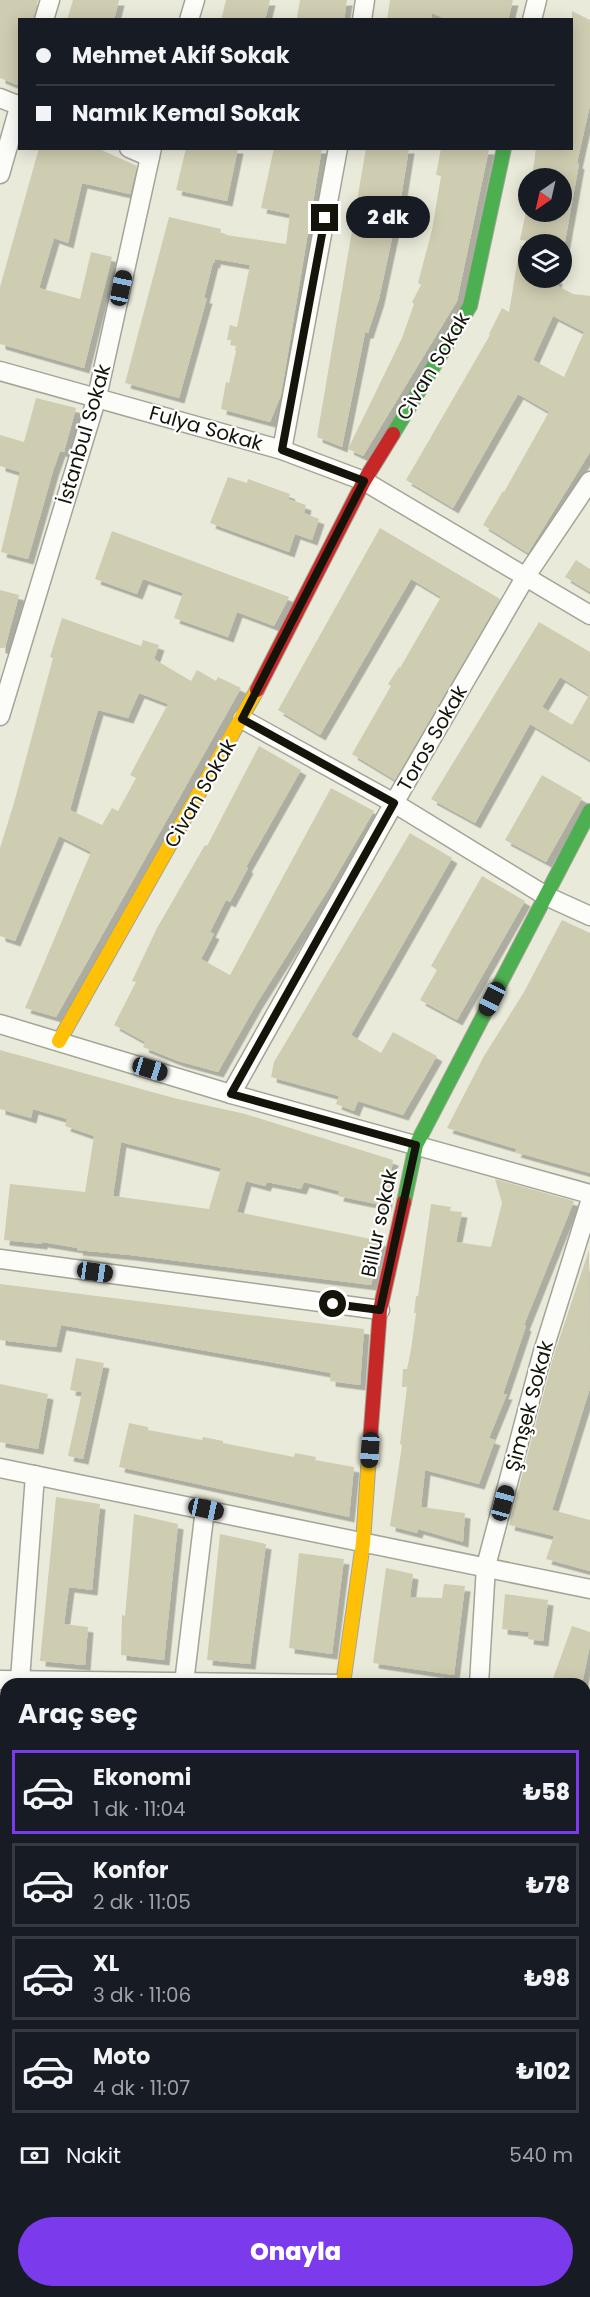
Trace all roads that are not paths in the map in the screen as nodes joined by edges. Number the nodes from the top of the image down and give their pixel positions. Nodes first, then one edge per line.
1 (50, 0) edge
2 (195, 0) edge
3 (365, 0) edge
4 (537, 0) edge
5 (45, 18) edge
6 (190, 18) edge
7 (362, 18) edge
8 (532, 18) edge
9 (0, 98) edge
10 (18, 105) edge
11 (18, 109) edge
12 (338, 150) edge
13 (504, 150) edge
14 (151, 152) edge
15 (0, 174) edge
16 (0, 371) edge
17 (97, 397) junction
18 (282, 450) junction
19 (364, 481) junction
20 (590, 481) edge
21 (526, 576) junction
22 (590, 615) edge
23 (1, 711) edge
24 (242, 719) junction
25 (394, 803) junction
26 (590, 811) edge
27 (546, 896) junction
28 (590, 916) edge
29 (0, 1024) edge
30 (60, 1041) junction
31 (231, 1094) junction
32 (416, 1145) junction
33 (590, 1194) edge
34 (590, 1202) edge
35 (0, 1259) edge
36 (380, 1310) junction
37 (0, 1468) edge
38 (35, 1475) junction
39 (206, 1509) junction
40 (363, 1543) junction
41 (486, 1566) junction
42 (590, 1589) edge
43 (20, 1678) edge
44 (185, 1678) edge
45 (344, 1678) edge
46 (479, 1678) edge

1 - 5 street
2 - 6 street
3 - 7 street
4 - 8 street
9 - 10 street
11 - 15 street
12 - 18 street
13 - 19 main road, Civan Sokak
14 - 17 street, İstanbul Sokak
16 - 17 street, Fulya Sokak
17 - 18 street, Fulya Sokak
17 - 23 street, İstanbul Sokak
18 - 19 street, Fulya Sokak
19 - 21 street, Fulya Sokak
19 - 24 main road, Civan Sokak
20 - 21 street, Toros Sokak
21 - 22 street, Fulya Sokak
21 - 25 street, Toros Sokak
24 - 25 street
24 - 30 main road, Civan Sokak
25 - 27 street
25 - 31 street, Toros Sokak
26 - 27 main road, Billur sokak
27 - 28 street
27 - 32 main road, Billur sokak
29 - 30 street
30 - 31 street
31 - 32 street
32 - 33 street
32 - 36 main road, Billur sokak
34 - 41 street, Şimşek Sokak
35 - 36 street
36 - 40 main road, Billur sokak
37 - 38 street
38 - 39 street
38 - 43 street
39 - 40 street
39 - 44 street
40 - 41 street
40 - 45 main road, Billur sokak
41 - 42 street
41 - 46 street, Şimşek Sokak

